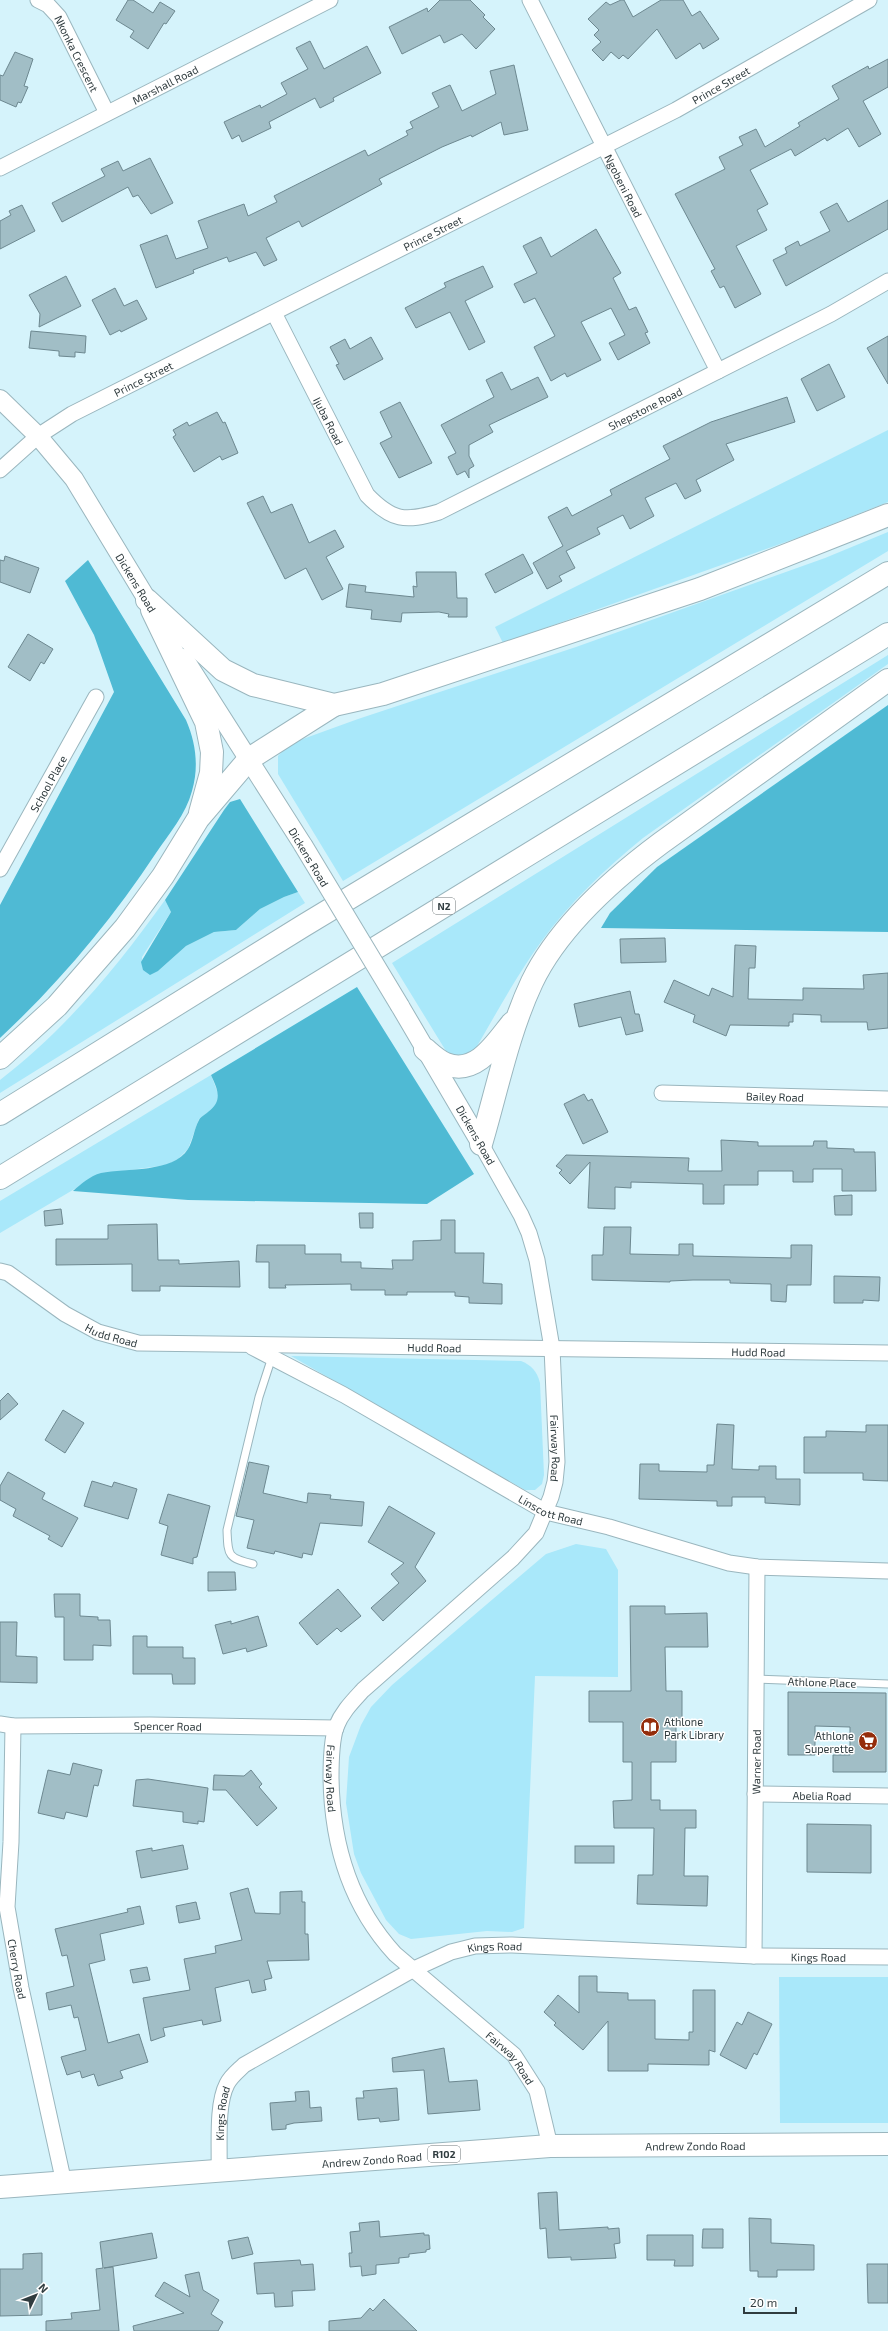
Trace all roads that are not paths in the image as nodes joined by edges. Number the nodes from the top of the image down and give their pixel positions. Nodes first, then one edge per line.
1 (38, 0) edge
2 (330, 0) edge
3 (530, 0) edge
4 (869, 0) edge
5 (107, 113) junction
6 (604, 146) junction
7 (0, 168) edge
8 (888, 281) edge
9 (274, 313) junction
10 (718, 371) junction
11 (0, 399) edge
12 (38, 436) junction
13 (0, 470) edge
14 (888, 515) edge
15 (397, 517) joint
16 (888, 573) edge
17 (147, 600) junction
18 (888, 634) edge
19 (888, 680) edge
20 (96, 697) dead end
21 (334, 705) junction
22 (249, 759) junction
23 (198, 819) junction
24 (0, 869) edge
25 (519, 1014) junction
26 (425, 1049) junction
27 (0, 1058) edge
28 (662, 1092) dead end
29 (888, 1100) edge
30 (0, 1114) edge
31 (481, 1144) junction
32 (0, 1178) edge
33 (0, 1271) edge
34 (248, 1345) junction
35 (552, 1348) junction
36 (888, 1353) edge
37 (272, 1357) junction
38 (546, 1512) junction
39 (253, 1564) dead end
40 (757, 1567) junction
41 (888, 1571) edge
42 (757, 1679) junction
43 (888, 1684) edge
44 (6, 1725) edge
45 (336, 1728) junction
46 (755, 1794) junction
47 (888, 1796) edge
48 (4, 1908) edge
49 (754, 1956) junction
50 (888, 1957) edge
51 (414, 1969) junction
52 (888, 2144) edge
53 (550, 2146) junction
54 (219, 2171) junction
55 (64, 2183) junction
56 (0, 2187) edge

1 - 5 street, Nkonka Crescent
2 - 5 street, Marshall Road
3 - 6 street, Ngobeni Road
4 - 6 street, Prince Street
5 - 7 street, Marshall Road
6 - 9 street, Prince Street
6 - 10 street, Ngobeni Road
8 - 10 street, Shepstone Road
9 - 12 street, Prince Street
9 - 15 street, Ijuba Road
10 - 15 street, Shepstone Road
11 - 12 street, Dickens Road
12 - 13 street, Prince Street
12 - 17 street, Dickens Road
14 - 21 main road
16 - 30 main road
17 - 21 main road
17 - 22 street, Dickens Road
17 - 23 main road
18 - 32 main road, N2
19 - 25 main road
20 - 24 street, School Place
21 - 22 main road
22 - 23 main road
22 - 26 street, Dickens Road, bridge
23 - 27 main road
25 - 26 main road
25 - 31 main road
26 - 31 street, Dickens Road
28 - 29 street, Bailey Road
31 - 35 street, Dickens Road
33 - 34 street, Hudd Road
34 - 35 street, Hudd Road
34 - 37 street, Linscott Road
35 - 36 street, Hudd Road
35 - 38 street, Fairway Road
37 - 38 street, Linscott Road
37 - 39 lane
38 - 40 street, Linscott Road
38 - 45 street, Fairway Road
40 - 41 street, Linscott Road
40 - 42 street, Warner Road
42 - 43 lane, Athlone Place
42 - 46 street, Warner Road
44 - 45 street, Spencer Road
44 - 48 street, Cherry Road
45 - 51 street, Fairway Road
46 - 47 street, Abelia Road
46 - 49 street, Warner Road
48 - 55 street, Cherry Road
49 - 50 street, Kings Road
49 - 51 street, Kings Road
51 - 53 street, Fairway Road
51 - 54 street, Kings Road
52 - 53 main road, Andrew Zondo Road / R102
53 - 54 main road, Andrew Zondo Road / R102
54 - 55 main road, Andrew Zondo Road / R102
55 - 56 main road, Andrew Zondo Road / R102

